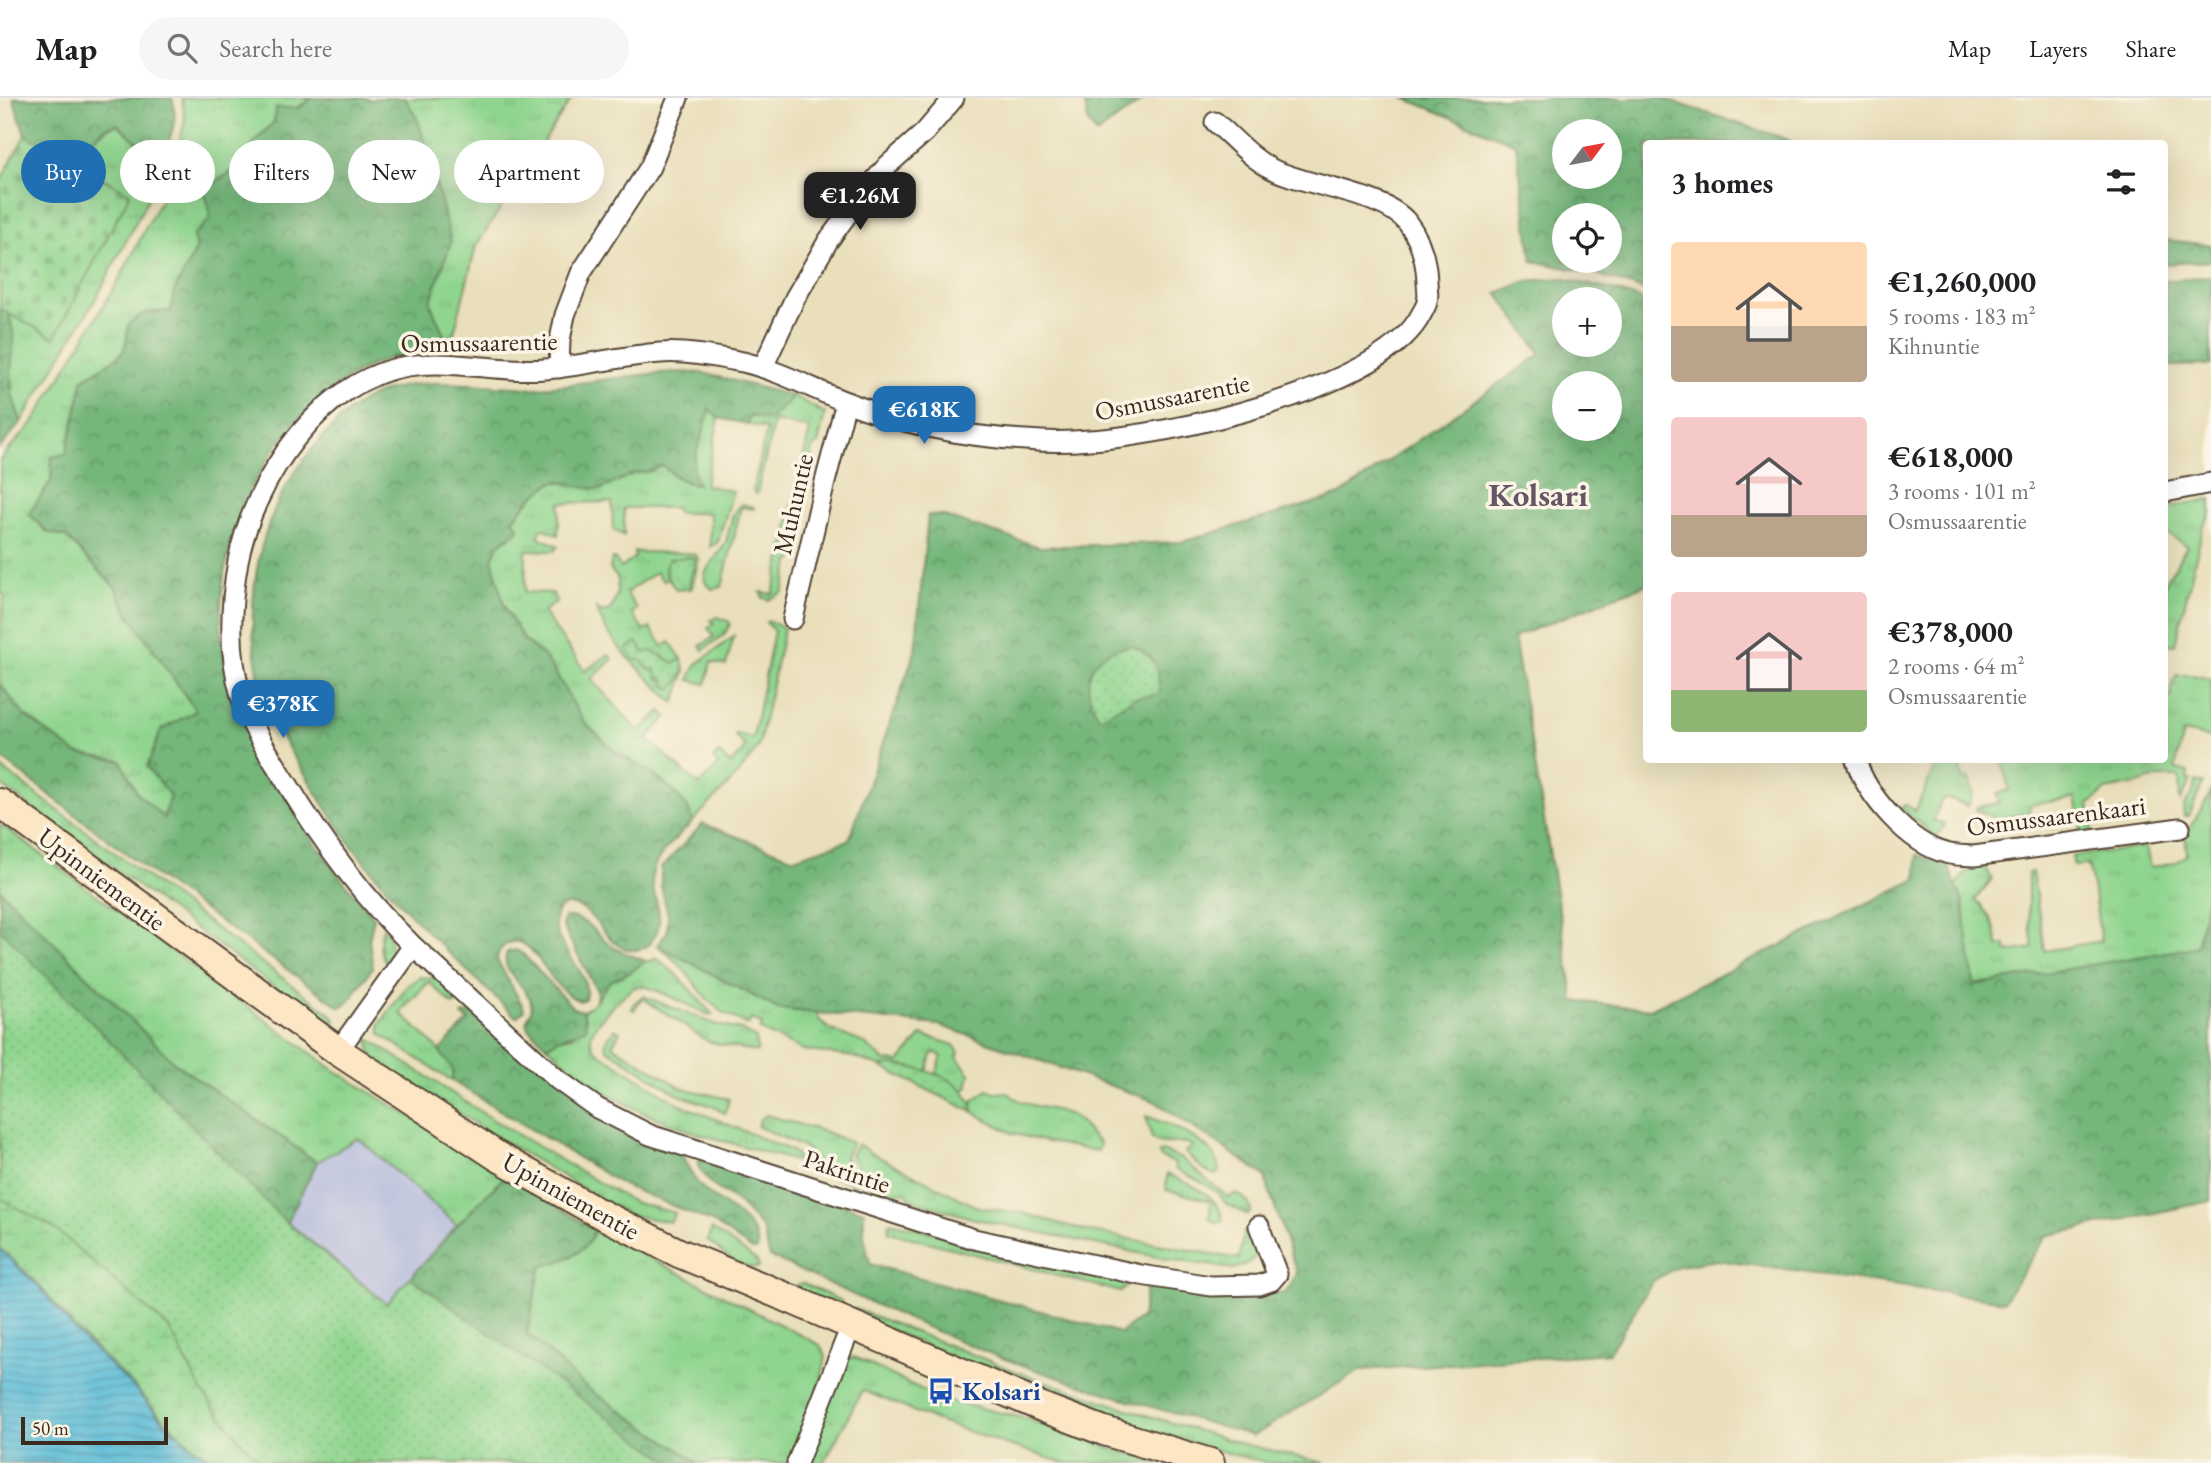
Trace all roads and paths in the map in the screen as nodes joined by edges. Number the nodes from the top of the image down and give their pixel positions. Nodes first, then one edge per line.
1 (678, 98) edge
2 (954, 98) edge
3 (1215, 122) dead end
4 (764, 367) junction
5 (559, 368) junction
6 (846, 402) junction
7 (2211, 483) edge
8 (2168, 491) edge
9 (793, 619) dead end
10 (1857, 763) edge
11 (0, 803) edge
12 (2180, 828) dead end
13 (413, 946) junction
14 (338, 1051) junction
15 (1259, 1226) dead end
16 (851, 1326) junction
17 (797, 1463) edge
18 (1210, 1463) edge

1 - 5 street
2 - 4 street
3 - 6 street, Osmussaarentie
4 - 5 street, Osmussaarentie
4 - 6 street, Osmussaarentie
5 - 13 street, Osmussaarentie
6 - 9 street, Muhuntie
7 - 8 street
10 - 12 street, Osmussaarenkaari
11 - 14 main road, Upinniementie
13 - 14 street
13 - 15 street, Pakrintie
14 - 16 main road, Upinniementie
16 - 17 street
16 - 18 main road, Upinniementie

